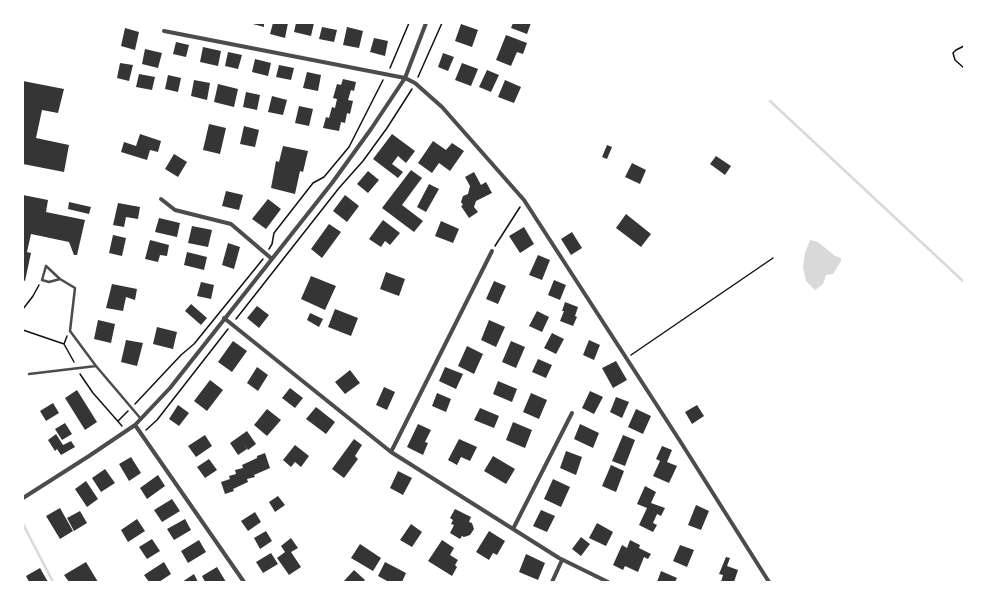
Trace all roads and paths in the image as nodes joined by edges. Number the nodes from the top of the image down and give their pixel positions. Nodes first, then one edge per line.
1 (409, 23) edge
2 (426, 23) edge
3 (442, 23) edge
4 (164, 31) dead end
5 (964, 46) edge
6 (964, 68) edge
7 (386, 75) junction
8 (405, 78) junction
9 (415, 83) junction
10 (161, 199) dead end
11 (524, 200) junction
12 (492, 251) joint
13 (266, 254) junction
14 (773, 258) dead end
15 (272, 259) junction
16 (60, 279) junction
17 (42, 280) junction
18 (23, 309) edge
19 (224, 318) junction
20 (232, 324) junction
21 (23, 330) edge
22 (626, 358) junction
23 (96, 366) junction
24 (76, 368) junction
25 (29, 374) dead end
26 (131, 407) junction
27 (572, 413) dead end
28 (141, 419) junction
29 (135, 425) junction
30 (140, 433) junction
31 (391, 452) junction
32 (23, 498) edge
33 (513, 529) junction
34 (562, 560) junction
35 (244, 582) edge
36 (552, 582) edge
37 (608, 582) edge
38 (769, 582) edge

1 - 7 path
2 - 8 street
3 - 9 path
4 - 7 street
5 - 6 path
7 - 8 street
7 - 13 path
8 - 9 street
8 - 15 street
9 - 11 street
9 - 20 path
10 - 13 street
11 - 12 path
11 - 22 street
12 - 31 street
13 - 15 street
13 - 26 path
14 - 22 path
15 - 19 street
16 - 17 lane
16 - 17 lane
16 - 23 lane
17 - 18 path
19 - 20 street
19 - 28 street
20 - 30 path
20 - 31 street
21 - 24 path
22 - 38 street
23 - 24 lane
23 - 26 lane
24 - 25 lane
24 - 26 path
26 - 28 lane
27 - 33 street
28 - 29 street
29 - 30 street
29 - 32 street
30 - 35 street
31 - 33 street
33 - 34 street
34 - 36 street
34 - 37 street

